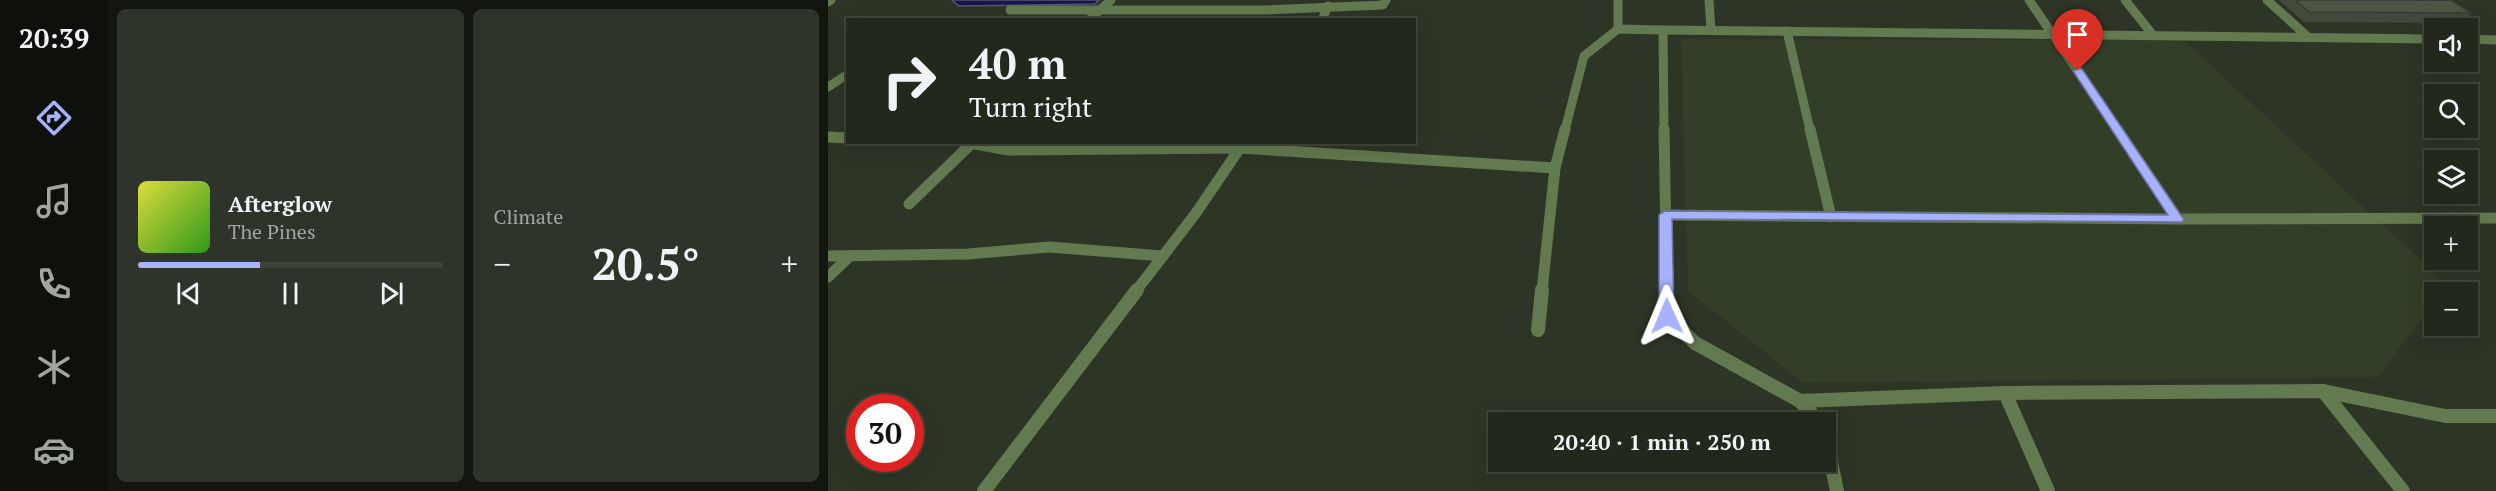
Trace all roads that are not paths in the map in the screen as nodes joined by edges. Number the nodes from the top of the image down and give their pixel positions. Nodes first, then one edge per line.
1 (1110, 0) edge
2 (1272, 0) edge
3 (1386, 0) edge
4 (1618, 0) edge
5 (1709, 0) edge
6 (2029, 0) edge
7 (2125, 0) edge
8 (2267, 0) edge
9 (1329, 6) junction
10 (1010, 10) dead end
11 (1265, 10) junction
12 (1098, 11) junction
13 (1091, 18) edge
14 (1323, 18) edge
15 (1618, 29) junction
16 (1663, 30) junction
17 (1711, 30) junction
18 (1787, 31) junction
19 (2053, 34) junction
20 (2153, 35) junction
21 (2308, 37) junction
22 (2424, 39) edge
23 (2478, 39) edge
24 (2496, 40) edge
25 (846, 75) edge
26 (828, 87) edge
27 (828, 137) edge
28 (846, 138) edge
29 (966, 144) edge
30 (973, 144) edge
31 (1239, 148) junction
32 (1555, 168) junction
33 (909, 204) dead end
34 (1665, 215) junction
35 (1831, 217) junction
36 (2496, 218) edge
37 (2178, 219) junction
38 (828, 256) edge
39 (850, 256) junction
40 (1163, 256) junction
41 (828, 277) edge
42 (1538, 330) dead end
43 (2323, 391) junction
44 (2005, 393) junction
45 (1800, 401) junction
46 (1810, 412) edge
47 (2496, 416) edge
48 (1833, 472) edge
49 (984, 491) edge
50 (1837, 491) edge
51 (2048, 491) edge
52 (2403, 491) edge

1 - 12 street
2 - 11 street
3 - 9 street
4 - 15 street
5 - 17 street
6 - 19 street
7 - 20 street
8 - 21 street
9 - 11 street
9 - 14 street
10 - 12 street
11 - 12 street
12 - 13 street
15 - 16 street
15 - 32 street
16 - 17 street
16 - 34 street
17 - 18 street
18 - 19 street
18 - 35 street
19 - 20 street
19 - 37 street
20 - 21 street
21 - 22 street
23 - 24 street
25 - 26 street
27 - 28 street
29 - 33 street
30 - 31 street
31 - 32 street
31 - 40 street
32 - 42 street
34 - 35 street
34 - 45 street
35 - 37 street
36 - 37 street
38 - 39 street
39 - 40 street
39 - 41 street
40 - 49 street
43 - 44 street
43 - 47 street
43 - 52 street
44 - 45 street
44 - 51 street
45 - 46 street
48 - 50 street

